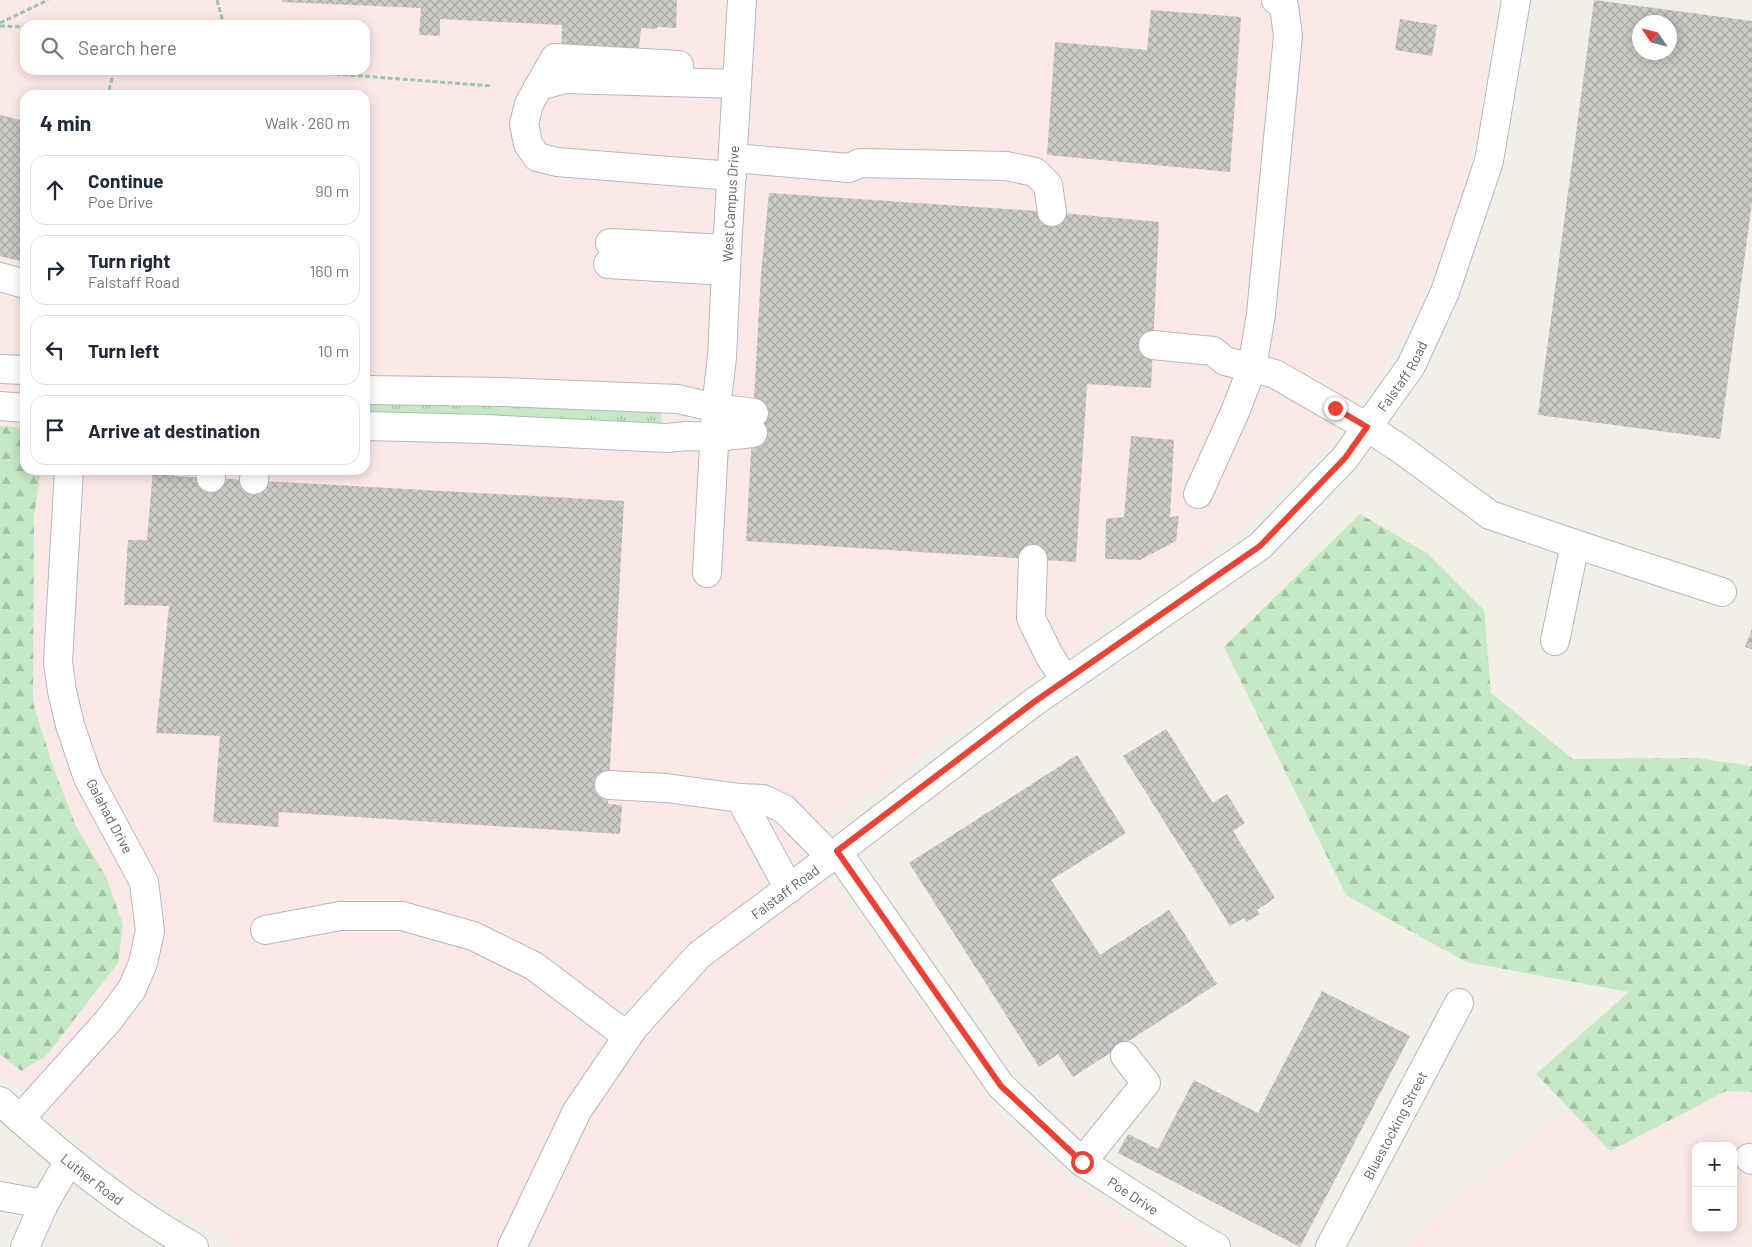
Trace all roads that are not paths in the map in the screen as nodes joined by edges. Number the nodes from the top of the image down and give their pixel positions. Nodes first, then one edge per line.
1 (742, 0) edge
2 (1276, 0) edge
3 (1516, 0) edge
4 (737, 76) junction
5 (733, 159) junction
6 (1052, 212) dead end
7 (609, 253) dead end
8 (726, 260) junction
9 (0, 277) edge
10 (20, 283) edge
11 (1153, 354) dead end
12 (1252, 368) junction
13 (0, 370) edge
14 (20, 370) edge
15 (370, 390) edge
16 (0, 406) edge
17 (20, 408) edge
18 (716, 408) junction
19 (370, 426) edge
20 (1367, 427) junction
21 (715, 436) junction
22 (69, 475) edge
23 (1198, 494) dead end
24 (1575, 544) junction
25 (1033, 559) dead end
26 (707, 573) dead end
27 (1722, 592) dead end
28 (1555, 641) dead end
29 (1066, 680) junction
30 (609, 785) dead end
31 (740, 798) junction
32 (834, 854) junction
33 (789, 888) junction
34 (265, 930) dead end
35 (1459, 1003) dead end
36 (627, 1036) junction
37 (1125, 1056) dead end
38 (0, 1101) edge
39 (20, 1119) junction
40 (70, 1161) junction
41 (1082, 1162) junction
42 (0, 1196) edge
43 (44, 1204) junction
44 (24, 1247) edge
45 (194, 1247) edge
46 (512, 1247) edge
47 (1216, 1247) edge
48 (1330, 1247) edge

1 - 4 street, West Campus Drive
2 - 12 street
3 - 20 street, Falstaff Road
4 - 5 street, West Campus Drive
4 - 5 street
5 - 6 street
5 - 8 street, West Campus Drive
7 - 8 street
8 - 18 street, West Campus Drive
9 - 10 street
11 - 12 street
12 - 20 street
12 - 23 street
13 - 14 street
15 - 18 street
16 - 17 street
18 - 21 street, West Campus Drive
18 - 21 street
19 - 21 street
20 - 24 street
20 - 29 street, Falstaff Road
21 - 26 street, West Campus Drive
22 - 39 street, Galahad Drive
24 - 27 street
24 - 28 street
25 - 29 street
29 - 32 street, Falstaff Road
30 - 31 street, Poe Drive
31 - 32 street, Poe Drive
31 - 33 street
32 - 33 street, Falstaff Road
32 - 41 street, Poe Drive
33 - 36 street, Falstaff Road
34 - 36 street
35 - 48 street, Bluestocking Street
36 - 46 street, Falstaff Road
37 - 41 street
38 - 39 street, Luther Road
39 - 40 street, Luther Road
40 - 43 street
40 - 45 street, Luther Road
41 - 47 street, Poe Drive
42 - 43 street
43 - 44 street

